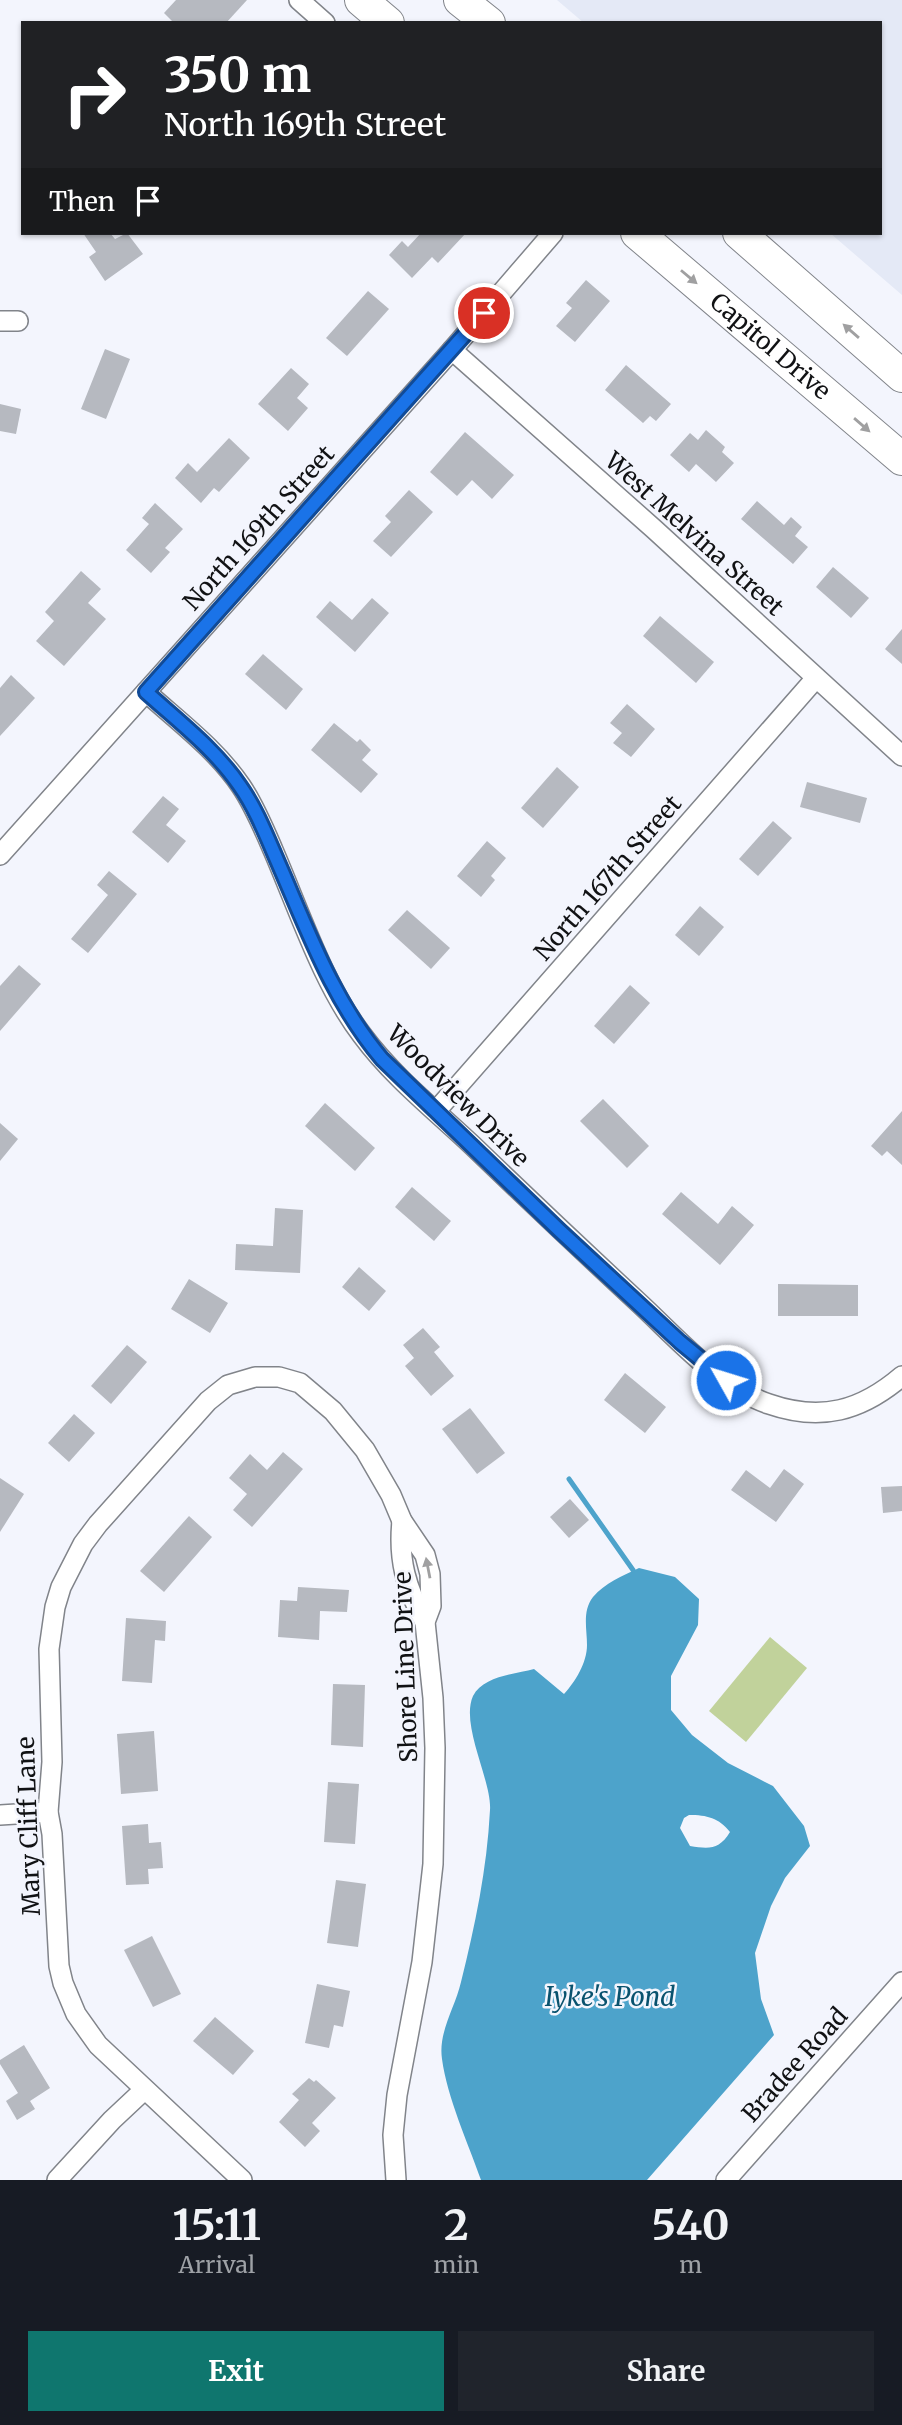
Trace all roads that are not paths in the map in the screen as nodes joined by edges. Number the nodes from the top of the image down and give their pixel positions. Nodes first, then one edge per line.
1 (299, 0) edge
2 (361, 0) edge
3 (460, 0) edge
4 (481, 0) edge
5 (323, 21) edge
6 (386, 21) edge
7 (486, 21) edge
8 (502, 21) edge
9 (547, 235) edge
10 (639, 235) edge
11 (741, 235) edge
12 (452, 350) junction
13 (902, 376) edge
14 (902, 459) edge
15 (816, 678) junction
16 (146, 692) junction
17 (902, 756) edge
18 (0, 855) edge
19 (436, 1111) junction
20 (902, 1376) edge
21 (175, 1438) joint
22 (48, 1812) junction
23 (0, 1815) edge
24 (902, 1982) edge
25 (144, 2090) junction
26 (57, 2180) edge
27 (242, 2180) edge
28 (396, 2180) edge
29 (726, 2180) edge

1 - 5 street
2 - 6 main road
3 - 7 main road
4 - 8 main road
9 - 12 street, North 169th Street
10 -> 14 main road, Capitol Drive
13 -> 11 main road
12 - 15 street, West Melvina Street
12 - 16 street, North 169th Street
15 - 17 street, West Melvina Street
15 - 19 street, North 167th Street
16 - 18 street, North 169th Street
16 - 19 street, Woodview Drive
19 - 20 street, Woodview Drive
21 - 22 street, Mary Cliff Lane
21 - 28 street, Shore Line Drive
22 - 23 street
22 - 25 street, Mary Cliff Lane
24 - 29 street, Bradee Road
25 - 26 street
25 - 27 street, Mary Cliff Lane

